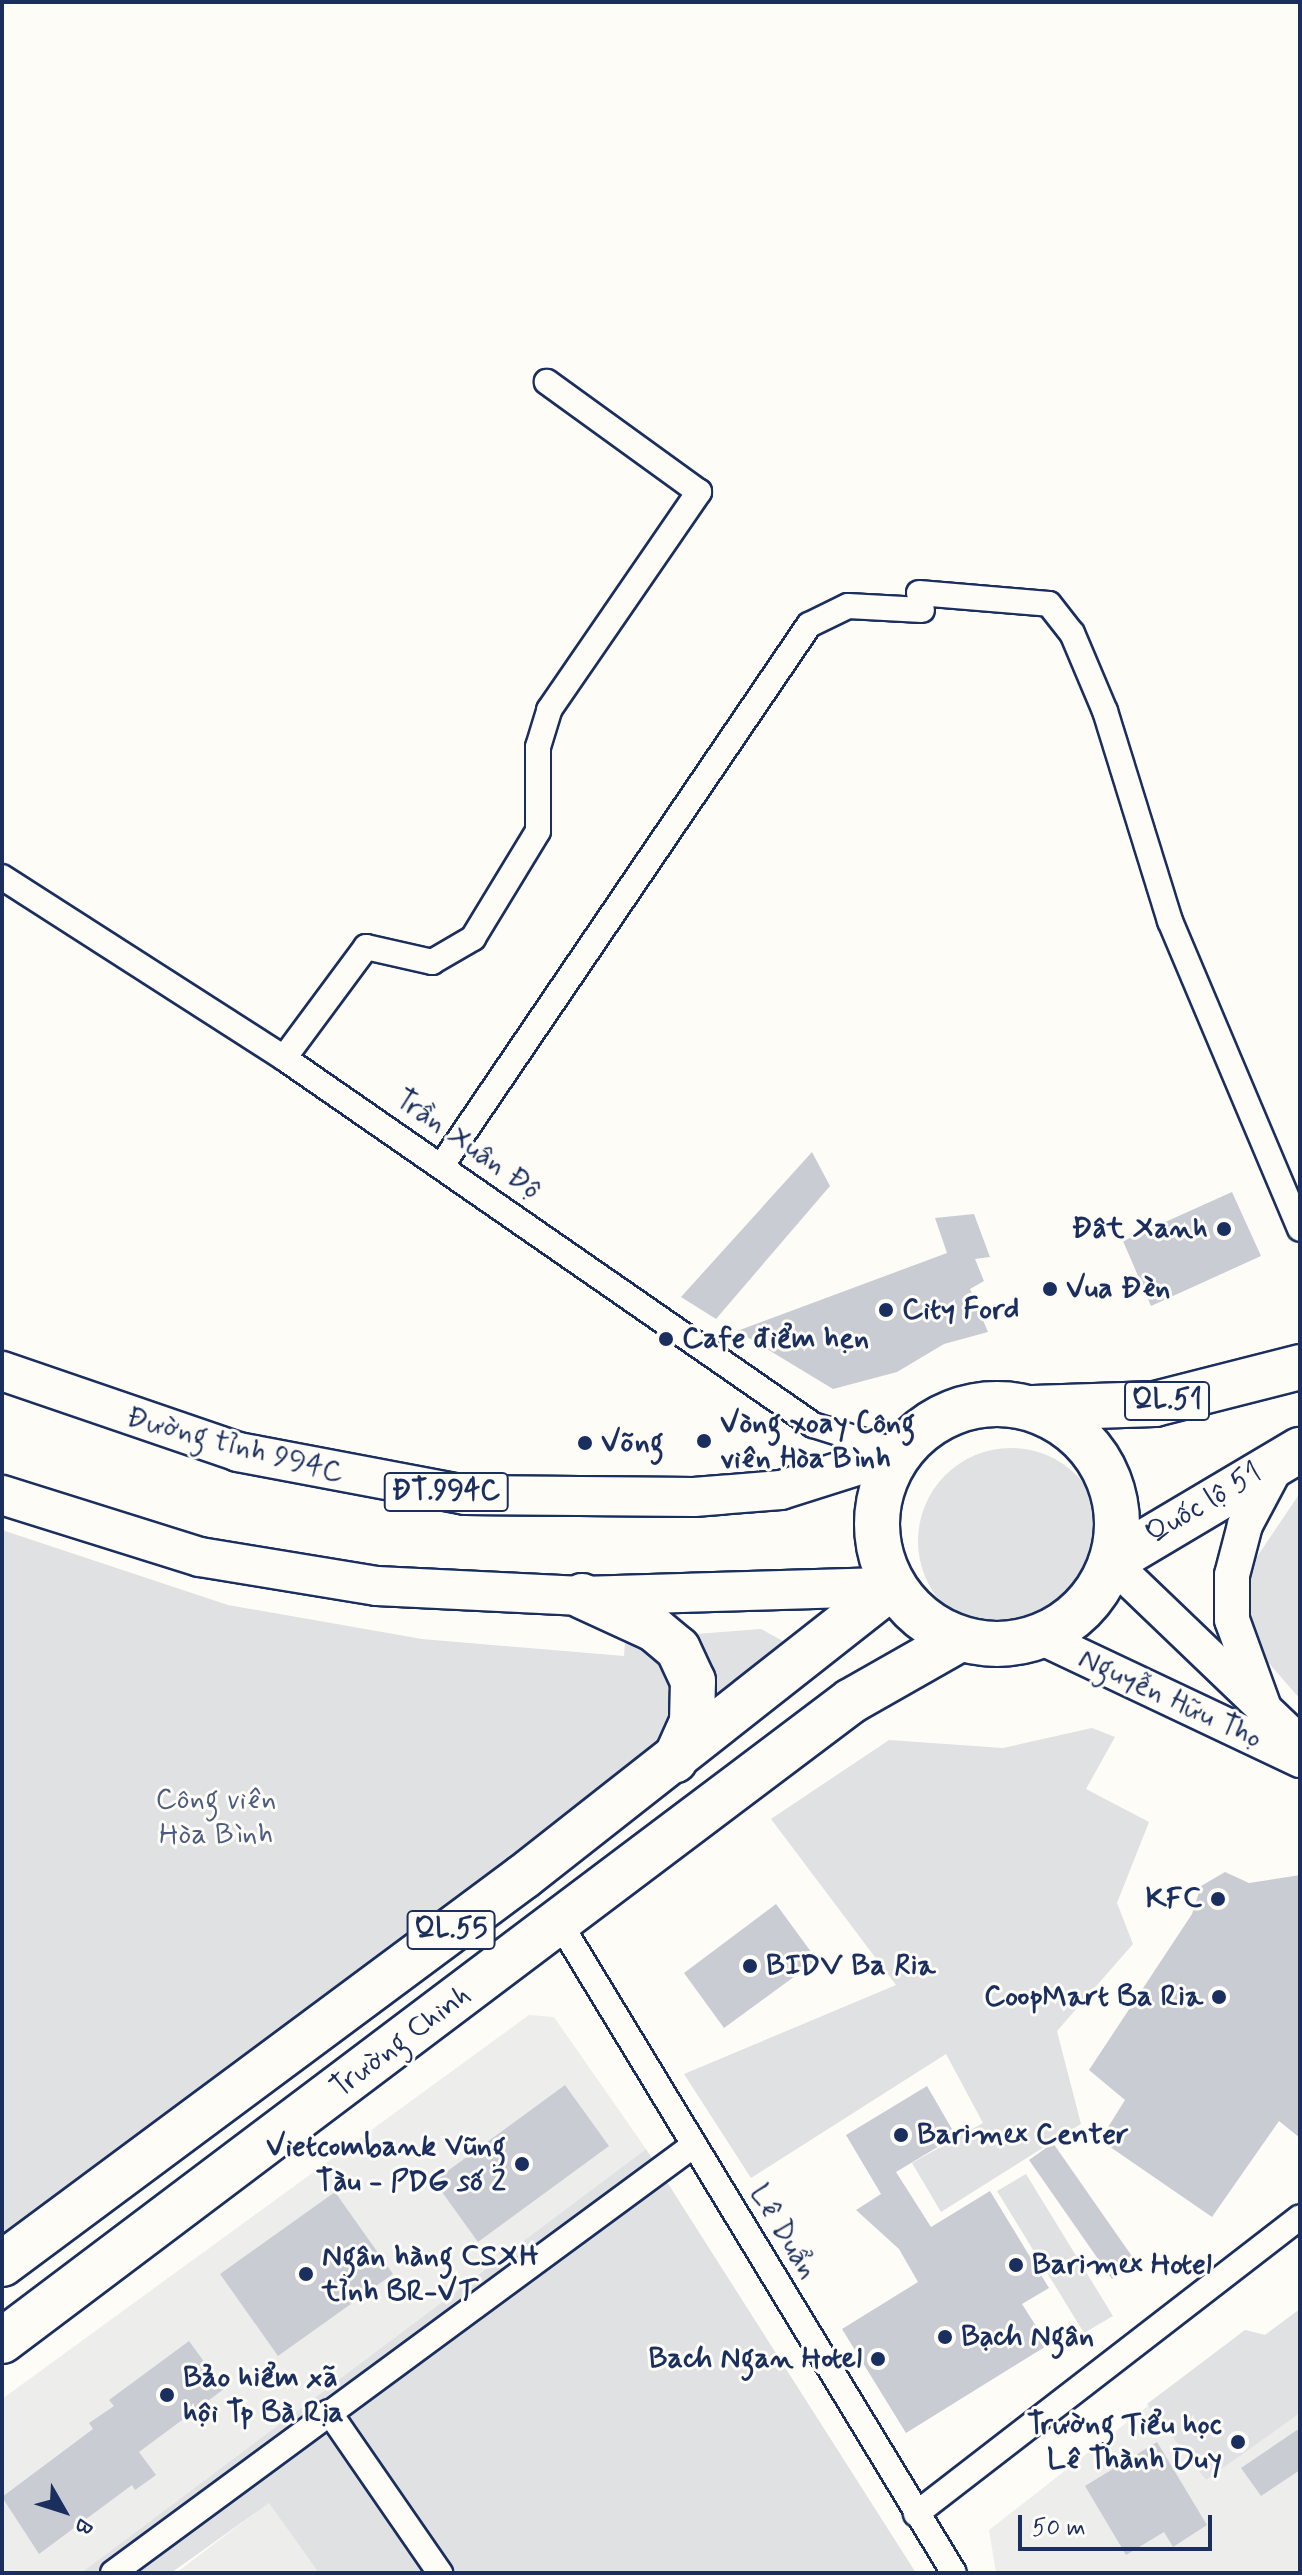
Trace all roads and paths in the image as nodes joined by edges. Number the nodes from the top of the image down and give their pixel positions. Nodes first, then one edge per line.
1 (547, 382) dead end
2 (2, 877) edge
3 (284, 1058) junction
4 (442, 1165) junction
5 (1300, 1229) edge
6 (1300, 1367) edge
7 (2, 1371) edge
8 (1030, 1408) junction
9 (901, 1452) junction
10 (1290, 1454) edge
11 (2, 1495) edge
12 (1111, 1562) junction
13 (892, 1587) junction
14 (582, 1596) junction
15 (1040, 1637) junction
16 (960, 1639) junction
17 (1263, 1705) junction
18 (1300, 1743) edge
19 (675, 1760) junction
20 (1300, 1760) edge
21 (559, 1922) junction
22 (694, 2145) junction
23 (1300, 2217) edge
24 (2, 2264) edge
25 (2, 2341) edge
26 (329, 2412) junction
27 (916, 2514) junction
28 (113, 2573) edge
29 (440, 2573) edge
30 (954, 2573) edge

1 - 3 street
2 - 3 street, Trần Xuân Độ
3 - 4 street, Trần Xuân Độ
4 - 5 street
4 - 9 street, Trần Xuân Độ
6 - 8 highway, QL.51
7 - 9 main road, Đường tỉnh 994C / ĐT.994C
8 - 9 highway
8 - 12 highway
9 - 13 highway
10 - 12 highway, Quốc lộ 51
10 - 17 street
11 - 14 main road
12 - 15 highway
12 - 17 street, Nguyễn Hữu Thọ
13 - 14 main road
13 - 16 highway
13 - 19 highway, Trường Chinh / QL.55
14 - 19 highway
15 - 16 highway
15 - 20 street, Nguyễn Hữu Thọ
16 - 21 highway, Trường Chinh / QL.55
17 - 18 street, Nguyễn Hữu Thọ
19 - 24 highway, Trường Chinh / QL.55
21 - 22 street, Lê Duẩn
21 - 25 highway, Trường Chinh / QL.55
22 - 26 street
22 - 27 street, Lê Duẩn
23 - 27 street
26 - 28 street
26 - 29 street
27 - 30 street, Lê Duẩn

